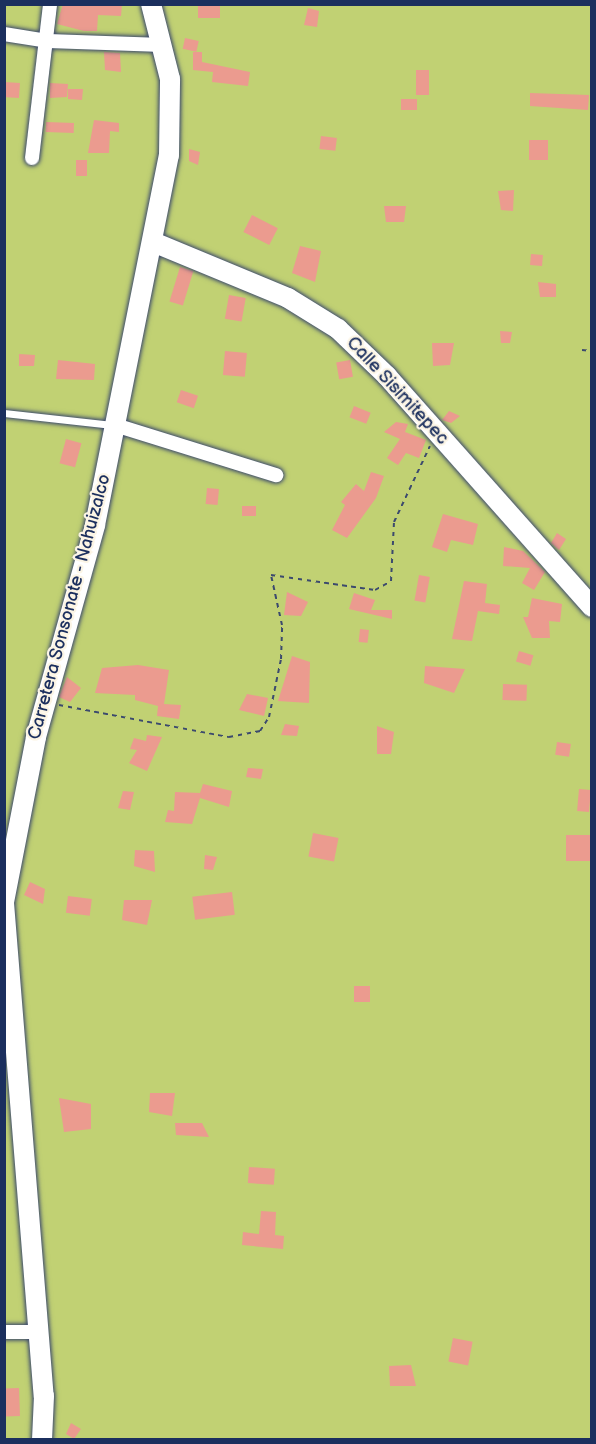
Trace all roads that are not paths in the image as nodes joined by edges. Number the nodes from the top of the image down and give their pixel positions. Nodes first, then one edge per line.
1 (50, 4) edge
2 (151, 4) edge
3 (4, 34) edge
4 (48, 41) junction
5 (163, 45) junction
6 (32, 158) dead end
7 (153, 242) junction
8 (4, 413) edge
9 (115, 425) junction
10 (276, 475) dead end
11 (591, 607) edge
12 (4, 902) edge
13 (4, 1332) edge
14 (38, 1332) junction
15 (42, 1440) edge

1 - 4 street
2 - 5 street, Carretera Sonsonate - Nahuizalco
3 - 4 street
4 - 5 street
4 - 6 street
5 - 7 street, Carretera Sonsonate - Nahuizalco
7 - 9 street, Carretera Sonsonate - Nahuizalco
7 - 11 street, Calle Sisimitepec
8 - 9 lane
9 - 10 street
9 - 12 street, Carretera Sonsonate - Nahuizalco
12 - 14 street, Carretera Sonsonate - Nahuizalco
13 - 14 street
14 - 15 street, Carretera Sonsonate - Nahuizalco

